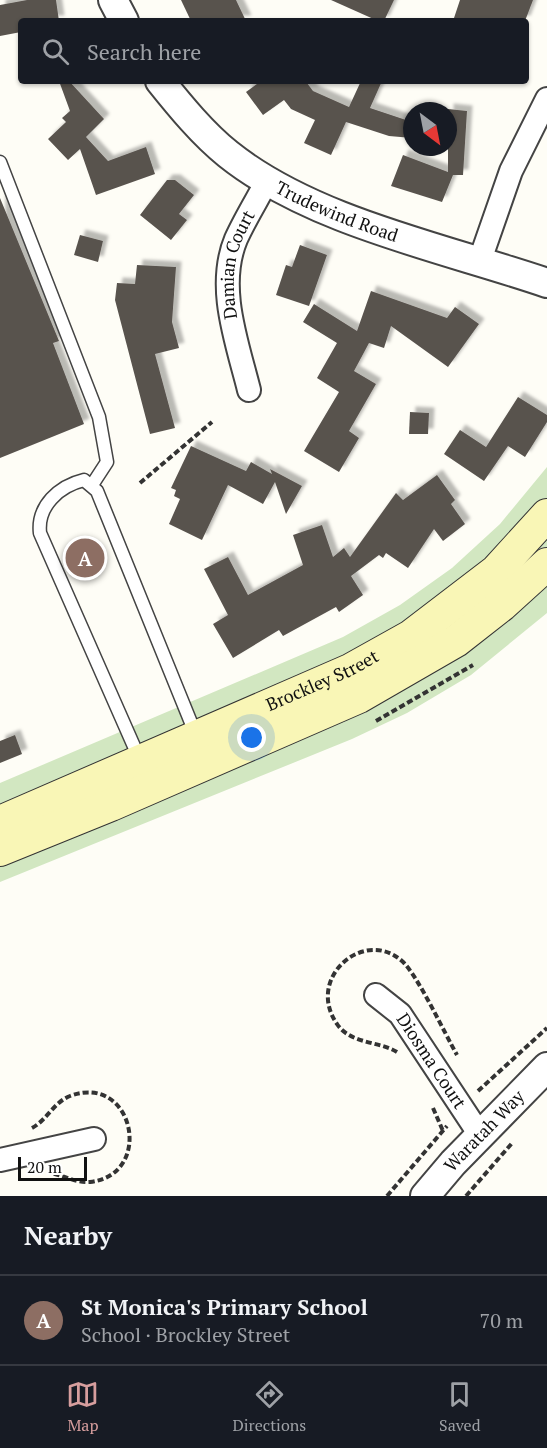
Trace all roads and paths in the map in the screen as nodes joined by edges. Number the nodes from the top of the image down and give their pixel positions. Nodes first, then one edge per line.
1 (112, 0) edge
2 (122, 18) edge
3 (163, 84) edge
4 (547, 99) edge
5 (0, 162) edge
6 (267, 181) junction
7 (480, 260) junction
8 (547, 283) edge
9 (249, 390) dead end
10 (212, 422) dead end
11 (140, 483) dead end
12 (92, 485) junction
13 (547, 515) edge
14 (547, 564) edge
15 (196, 735) junction
16 (147, 774) junction
17 (0, 822) edge
18 (0, 850) edge
19 (376, 995) dead end
20 (547, 1028) edge
21 (547, 1066) edge
22 (478, 1092) dead end
23 (443, 1131) dead end
24 (480, 1135) junction
25 (518, 1137) dead end
26 (94, 1139) dead end
27 (0, 1160) edge
28 (387, 1196) edge
29 (425, 1196) edge
30 (466, 1196) edge

1 - 2 street
3 - 6 street, Trudewind Road
4 - 7 street
5 - 12 lane
6 - 7 street, Trudewind Road
6 - 9 street, Damian Court
7 - 8 street, Trudewind Road
10 - 11 path
12 - 15 lane
12 - 16 lane
13 - 15 main road, Brockley Street
14 - 16 main road, Brockley Street
15 - 16 main road, Brockley Street
16 - 17 main road, Brockley Street
16 - 18 main road, Brockley Street
19 - 24 street, Diosma Court
20 - 22 path
21 - 24 street, Waratah Way
23 - 28 path
24 - 29 street, Waratah Way
25 - 30 path
26 - 27 street

